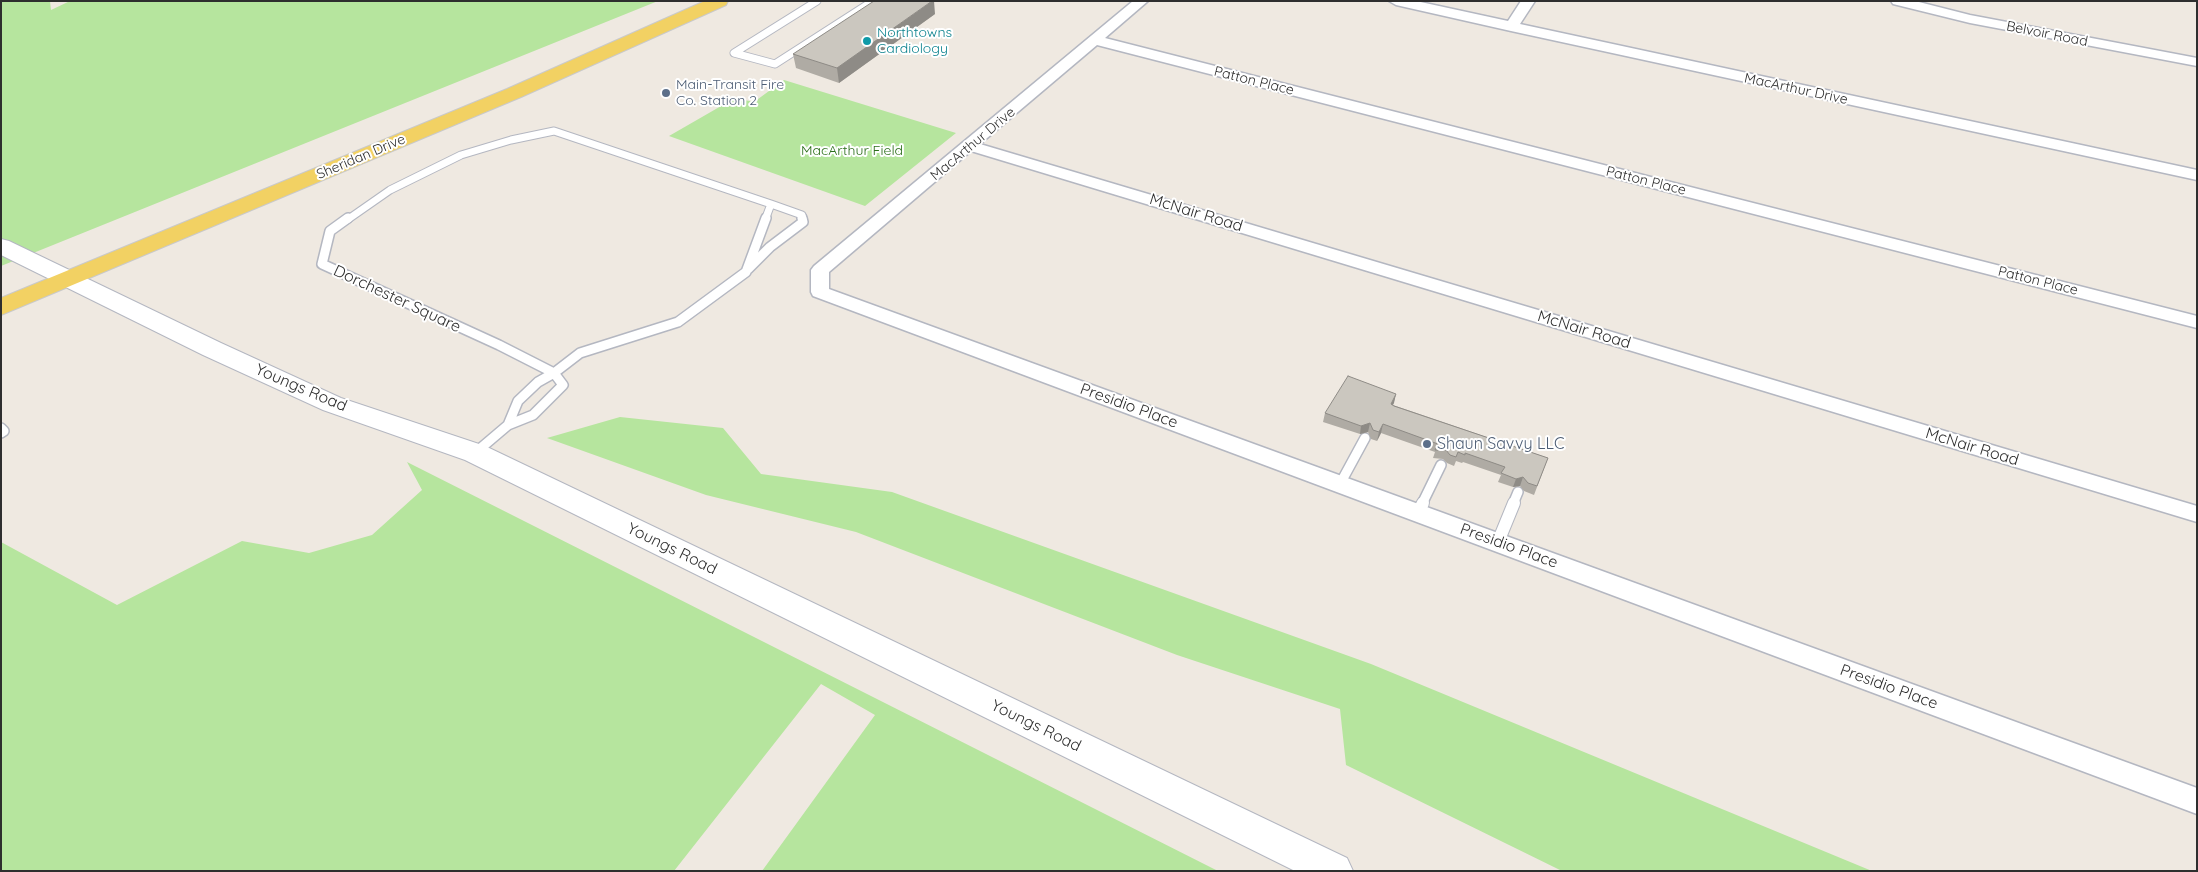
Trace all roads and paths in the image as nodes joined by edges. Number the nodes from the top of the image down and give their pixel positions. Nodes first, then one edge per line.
1 (720, 1) edge
2 (817, 1) edge
3 (873, 1) edge
4 (1141, 1) edge
5 (1396, 1) edge
6 (1528, 1) edge
7 (1898, 1) edge
8 (1512, 27) junction
9 (1095, 40) junction
10 (2197, 62) edge
11 (971, 146) junction
12 (2197, 176) edge
13 (770, 204) junction
14 (1, 246) edge
15 (746, 272) junction
16 (71, 278) junction
17 (820, 292) joint
18 (1, 308) edge
19 (2197, 322) edge
20 (554, 373) junction
21 (508, 426) junction
22 (1, 428) edge
23 (1, 433) edge
24 (1366, 438) edge
25 (475, 453) junction
26 (1441, 465) dead end
27 (1340, 484) junction
28 (1518, 492) edge
29 (1418, 513) junction
30 (2197, 514) edge
31 (1498, 542) junction
32 (2197, 801) edge
33 (1334, 871) edge

1 - 16 main road, Sheridan Drive
2 - 3 lane
4 - 9 street, MacArthur Drive
5 - 8 street, MacArthur Drive
6 - 8 street
7 - 10 street, Belvoir Road
8 - 12 street, MacArthur Drive
9 - 11 street, MacArthur Drive
9 - 19 street, Patton Place
11 - 17 street, MacArthur Drive
11 - 30 street, McNair Road
13 - 15 lane
13 - 15 lane, Dorchester Square
13 - 20 lane, Dorchester Square
14 - 16 street, Youngs Road
15 - 20 lane, Dorchester Square
16 - 18 main road, Sheridan Drive
16 - 25 street, Youngs Road
17 - 27 street, Presidio Place
20 - 21 lane, Dorchester Square
20 - 21 lane, Dorchester Square
21 - 25 lane, Dorchester Square
22 - 23 lane
24 - 27 lane
25 - 33 street, Youngs Road
26 - 29 lane
27 - 29 street, Presidio Place
28 - 31 lane
29 - 31 street, Presidio Place
31 - 32 street, Presidio Place

